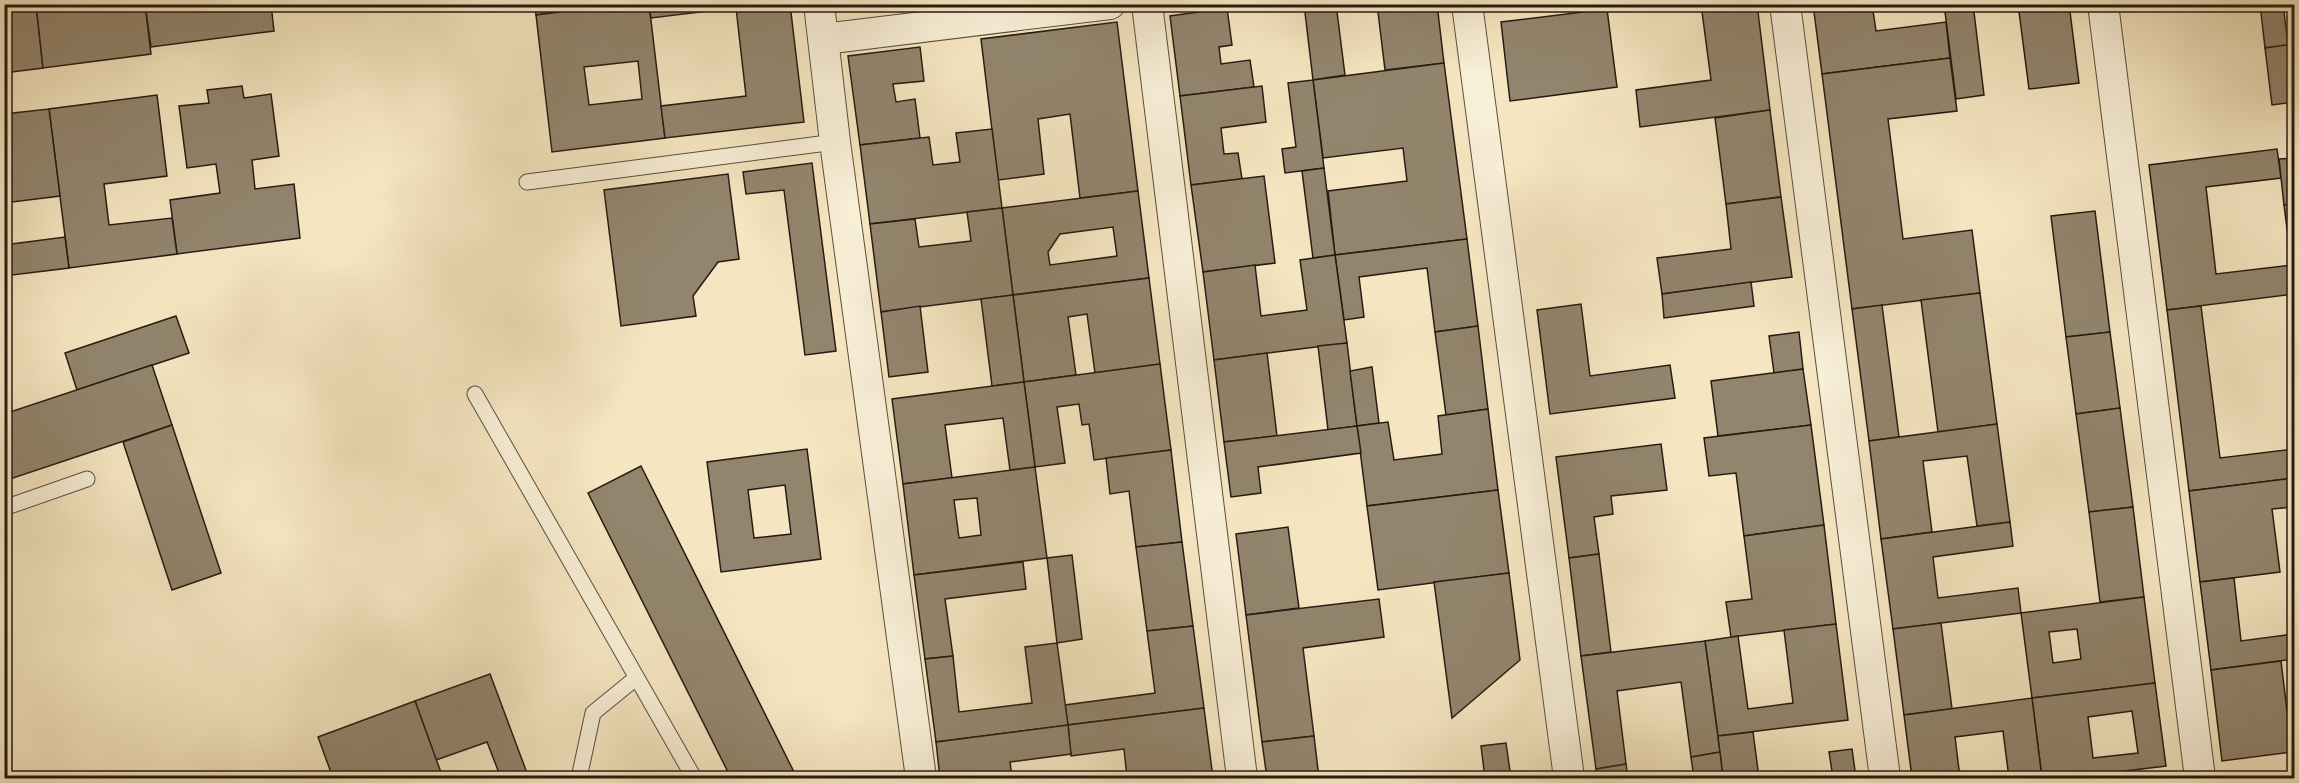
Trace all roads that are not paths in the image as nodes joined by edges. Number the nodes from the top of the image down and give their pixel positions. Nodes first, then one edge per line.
1 (819, 4) edge
2 (1110, 4) edge
3 (1147, 4) edge
4 (1467, 4) edge
5 (1785, 4) edge
6 (2103, 4) edge
7 (824, 39) junction
8 (835, 142) junction
9 (527, 183) dead end
10 (475, 394) dead end
11 (87, 479) dead end
12 (4, 508) edge
13 (636, 678) junction
14 (579, 778) edge
15 (694, 778) edge
16 (921, 778) edge
17 (1242, 778) edge
18 (1569, 778) edge
19 (1885, 778) edge
20 (2200, 778) edge

1 - 7 street
2 - 7 street
3 - 17 street
4 - 18 street
5 - 19 street
6 - 20 street
7 - 8 street
8 - 9 lane
8 - 16 street
10 - 13 lane
11 - 12 lane
13 - 14 lane
13 - 15 lane

